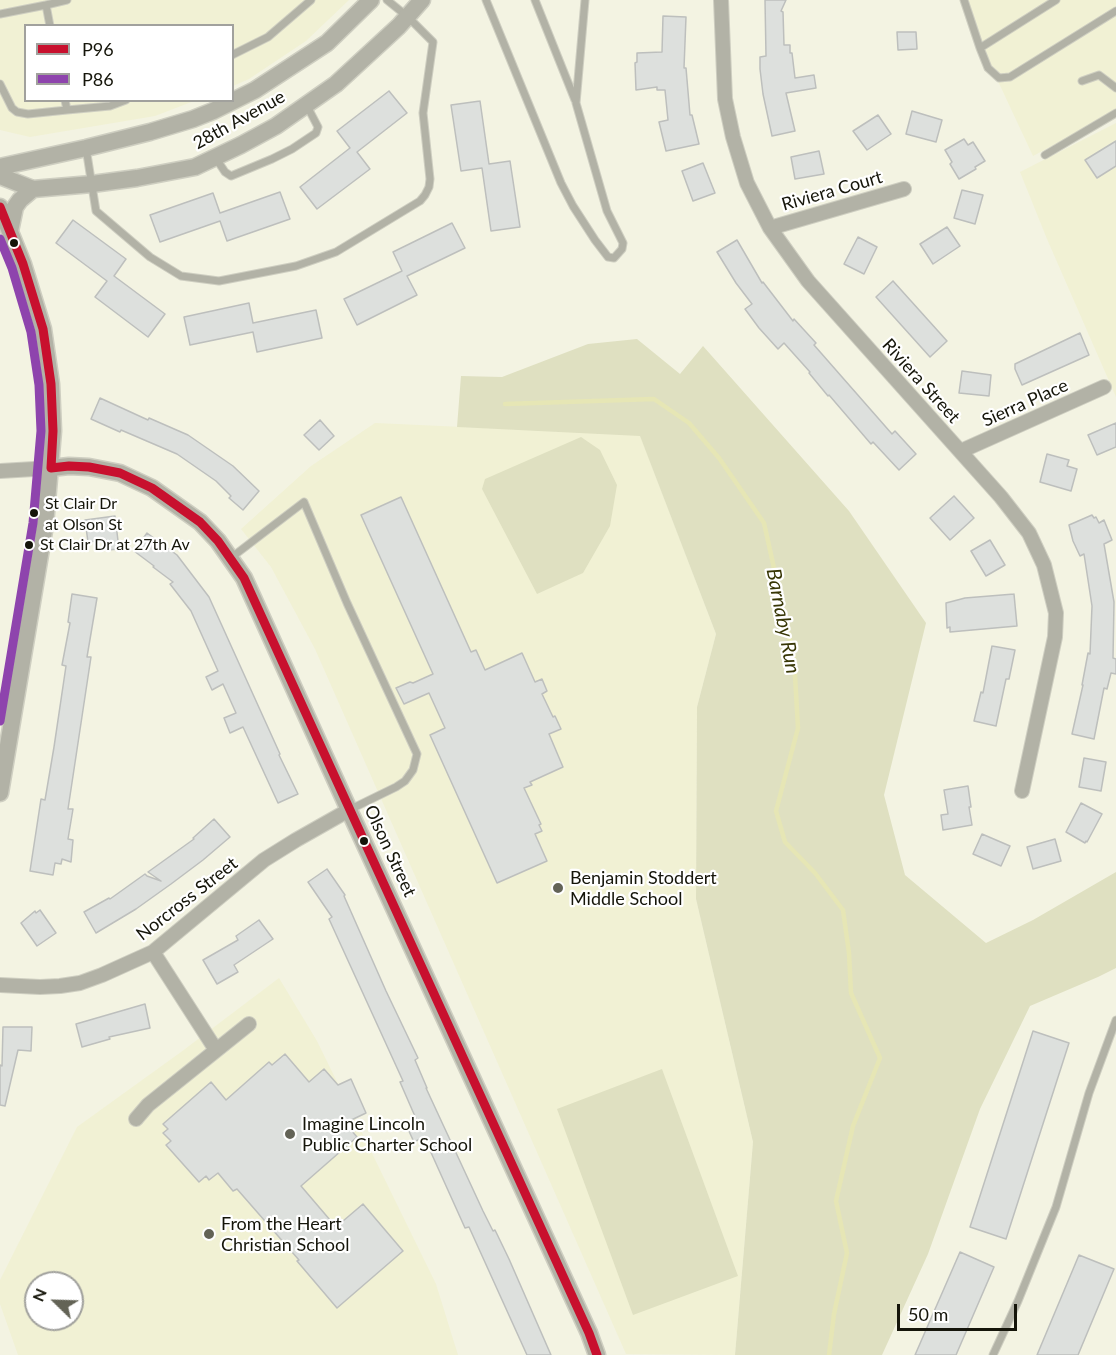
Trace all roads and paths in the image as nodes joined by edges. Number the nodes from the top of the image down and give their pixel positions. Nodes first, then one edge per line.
1 (67, 0) edge
2 (311, 0) edge
3 (371, 0) edge
4 (387, 0) edge
5 (422, 0) edge
6 (486, 0) edge
7 (536, 0) edge
8 (585, 0) edge
9 (721, 0) edge
10 (964, 0) edge
11 (1056, 0) edge
12 (46, 5) junction
13 (1116, 11) edge
14 (0, 14) edge
15 (408, 17) junction
16 (50, 24) edge
17 (980, 48) junction
18 (234, 54) edge
19 (1082, 81) dead end
20 (0, 84) edge
21 (1116, 87) edge
22 (234, 100) edge
23 (65, 102) edge
24 (121, 102) edge
25 (231, 102) edge
26 (576, 103) junction
27 (306, 105) junction
28 (67, 110) junction
29 (1116, 113) edge
30 (86, 148) junction
31 (1045, 156) dead end
32 (215, 157) junction
33 (0, 166) edge
34 (0, 176) edge
35 (92, 184) junction
36 (33, 189) junction
37 (904, 189) dead end
38 (0, 207) edge
39 (770, 228) junction
40 (10, 231) junction
41 (1104, 387) dead end
42 (961, 452) junction
43 (51, 468) junction
44 (0, 471) edge
45 (231, 557) junction
46 (4, 740) edge
47 (1022, 791) dead end
48 (0, 793) edge
49 (349, 810) junction
50 (153, 952) junction
51 (0, 985) edge
52 (1116, 1020) edge
53 (249, 1024) dead end
54 (216, 1050) junction
55 (136, 1119) dead end
56 (597, 1355) edge
57 (993, 1355) edge

1 - 12 lane
2 - 18 lane
3 - 22 street, 28th Avenue
4 - 15 lane
5 - 15 street, 28th Avenue
6 - 26 lane
7 - 26 lane
8 - 26 lane
9 - 39 street, Riviera Street
10 - 17 lane
11 - 17 lane
12 - 14 lane
12 - 16 lane
13 - 17 lane
15 - 27 street, 28th Avenue
15 - 35 lane
19 - 21 lane
20 - 28 lane
23 - 28 lane
24 - 28 lane
25 - 30 street, 28th Avenue
27 - 32 street, 28th Avenue
27 - 32 lane
29 - 31 lane
30 - 33 street, 28th Avenue
30 - 35 lane
32 - 35 street, 28th Avenue
34 - 36 street, 28th Avenue
35 - 36 street, 28th Avenue
36 - 40 street
37 - 39 street, Riviera Court
38 - 40 street
39 - 42 street, Riviera Street
40 - 43 street
41 - 42 street, Sierra Place
42 - 47 street, Riviera Street
43 - 44 street
43 - 45 street, Olson Street
43 - 46 street
45 - 49 street, Olson Street
45 - 49 lane
46 - 48 street
49 - 50 street, Norcross Street
49 - 56 street, Olson Street
50 - 51 street, Norcross Street
50 - 54 street
52 - 57 lane
53 - 54 street
54 - 55 street

